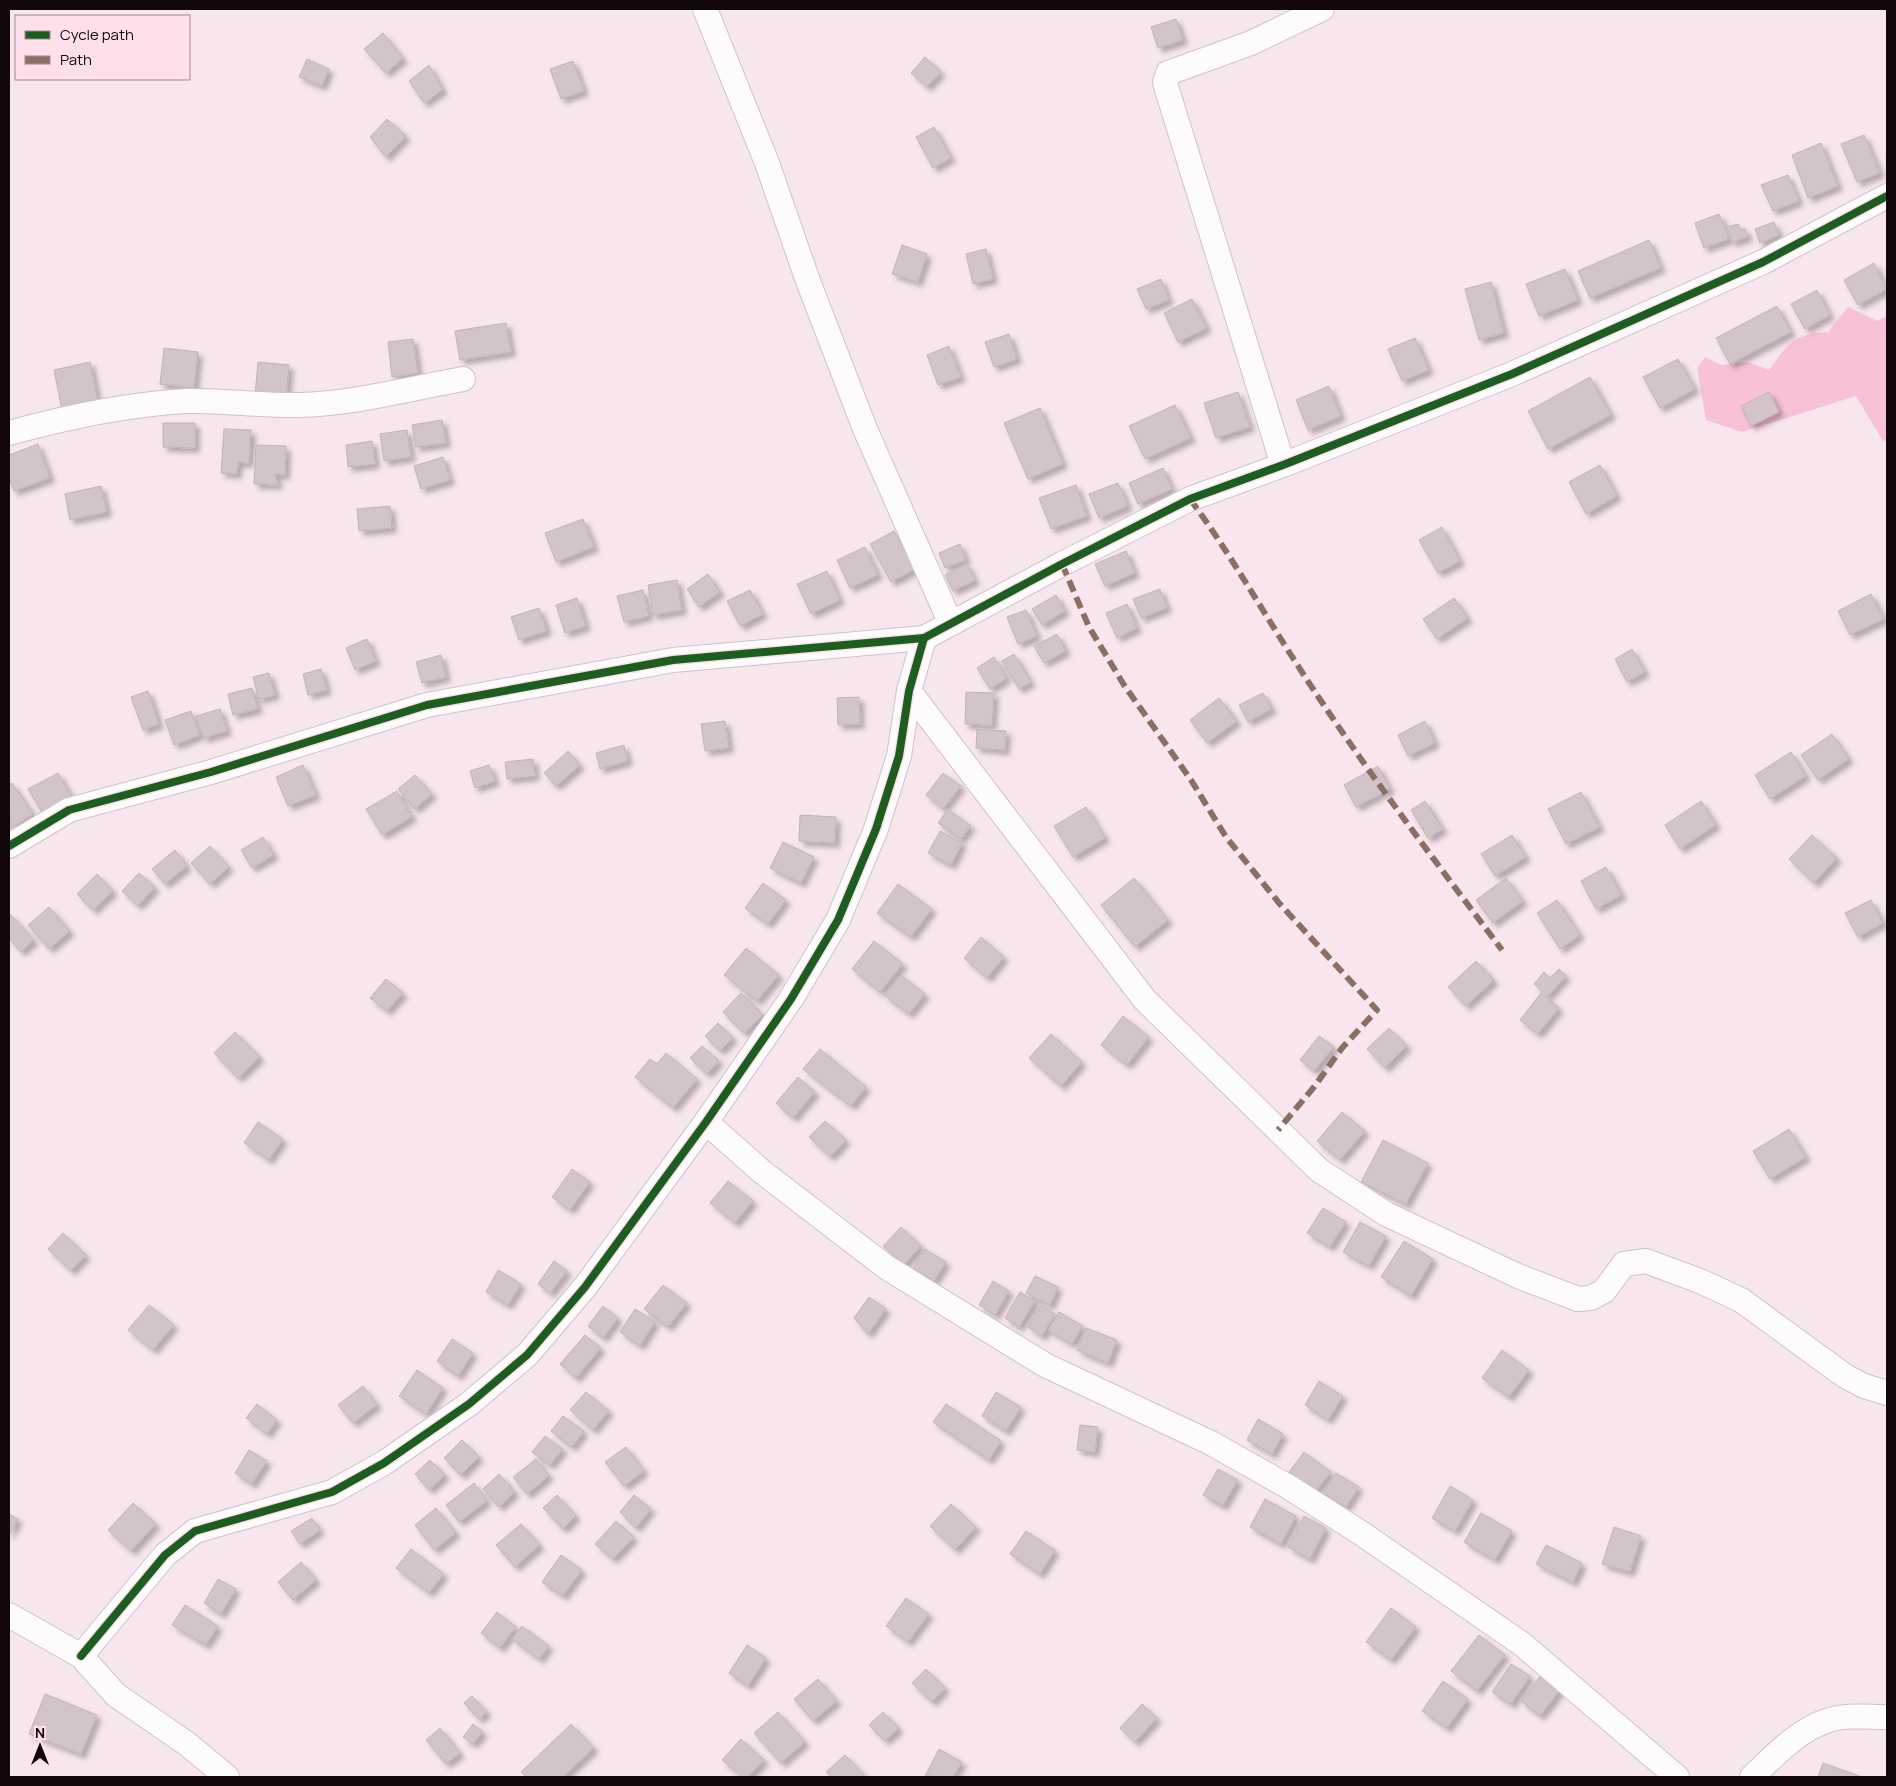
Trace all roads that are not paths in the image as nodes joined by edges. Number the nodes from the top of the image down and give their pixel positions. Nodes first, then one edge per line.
1 (705, 9) edge
2 (1322, 9) edge
3 (1887, 196) edge
4 (462, 378) dead end
5 (9, 433) edge
6 (1283, 465) junction
7 (950, 622) junction
8 (924, 638) junction
9 (909, 691) junction
10 (9, 846) edge
11 (706, 1122) junction
12 (1887, 1393) edge
13 (9, 1615) edge
14 (81, 1656) junction
15 (1887, 1717) edge
16 (227, 1777) edge
17 (1677, 1777) edge
18 (1752, 1777) edge

1 - 7 street
2 - 6 street
3 - 6 street
4 - 5 street
6 - 7 street
7 - 8 street
8 - 9 street
8 - 10 street
9 - 11 street
9 - 12 street
11 - 14 street
11 - 17 street
13 - 14 street
14 - 16 street
15 - 18 street

